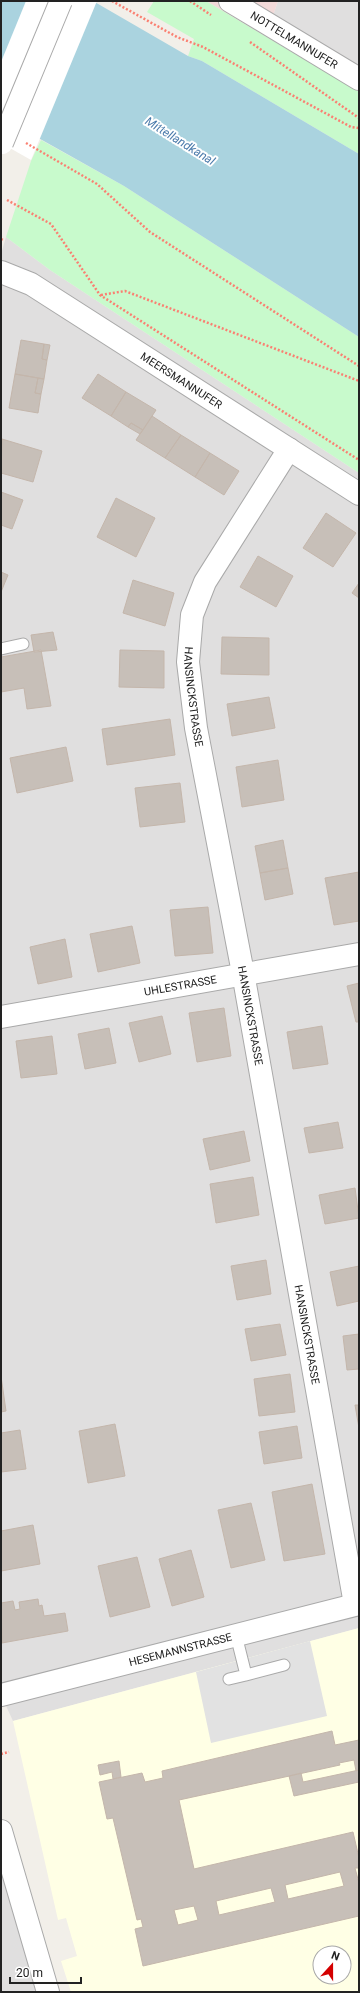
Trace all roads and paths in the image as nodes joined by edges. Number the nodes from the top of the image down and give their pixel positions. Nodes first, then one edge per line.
1 (61, 1) edge
2 (112, 1) edge
3 (190, 1) edge
4 (230, 1) edge
5 (216, 19) dead end
6 (248, 41) dead end
7 (359, 79) edge
8 (359, 118) edge
9 (359, 128) edge
10 (8, 143) edge
11 (7, 200) dead end
12 (1, 272) edge
13 (100, 295) junction
14 (359, 366) edge
15 (359, 381) edge
16 (289, 449) junction
17 (359, 460) edge
18 (359, 494) edge
19 (23, 644) dead end
20 (1, 649) edge
21 (359, 954) edge
22 (243, 973) junction
23 (1, 1017) edge
24 (357, 1604) edge
25 (236, 1635) junction
26 (284, 1665) dead end
27 (246, 1675) junction
28 (229, 1679) dead end
29 (1, 1695) edge
30 (9, 1752) dead end
31 (1, 1754) edge
32 (1, 1835) edge
33 (48, 1992) edge

1 - 10 street, bridge
2 - 9 path
3 - 5 path
4 - 7 street, NOTTELMANNUFER
6 - 8 path
10 - 14 path
11 - 13 path
12 - 16 street, MEERSMANNUFER
13 - 15 path
13 - 17 path
16 - 18 street, MEERSMANNUFER
16 - 22 street, HANSINCKSTRASSE
19 - 20 lane
21 - 22 street, UHLESTRASSE
22 - 23 street, UHLESTRASSE
22 - 24 street, HANSINCKSTRASSE
24 - 25 street, HESEMANNSTRASSE
25 - 27 lane
25 - 29 street, HESEMANNSTRASSE
26 - 27 lane
27 - 28 lane
30 - 31 path
32 - 33 street

